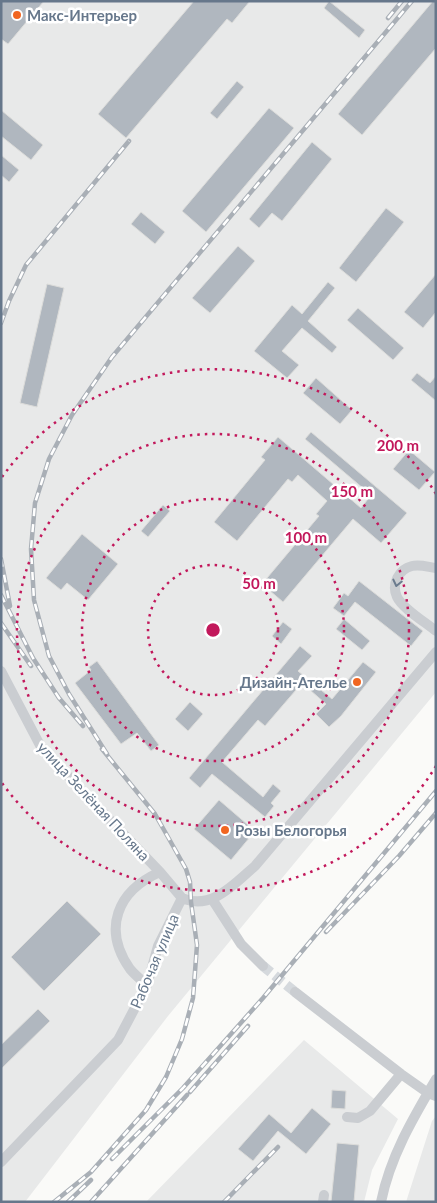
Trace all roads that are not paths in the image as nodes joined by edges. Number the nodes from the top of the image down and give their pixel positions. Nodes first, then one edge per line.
1 (436, 568) edge
2 (436, 631) edge
3 (436, 652) edge
4 (1, 671) edge
5 (160, 872) junction
6 (182, 898) junction
7 (212, 899) junction
8 (263, 966) tunnel mouth
9 (147, 985) junction
10 (295, 992) tunnel mouth
11 (401, 1074) junction
12 (436, 1079) edge
13 (432, 1095) edge
14 (347, 1117) dead end
15 (1, 1162) edge
16 (381, 1202) edge

1 -> 2 street
3 - 7 street, Рабочая улица
4 - 5 street, улица Зелёная Поляна
5 - 6 street, улица Зелёная Поляна
5 - 9 street
6 - 7 street, Рабочая улица
6 - 9 street, Рабочая улица
7 - 8 street
9 - 15 street, Рабочая улица
10 - 11 street
11 - 13 street
11 - 14 street
12 - 13 street
13 - 16 street

